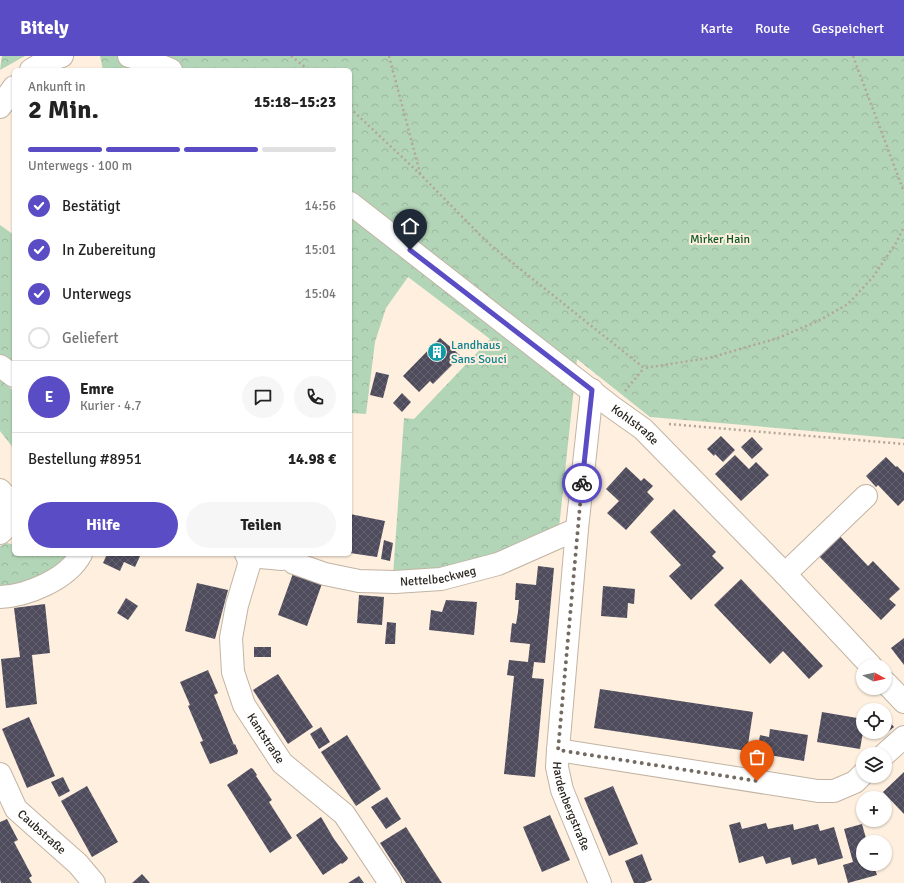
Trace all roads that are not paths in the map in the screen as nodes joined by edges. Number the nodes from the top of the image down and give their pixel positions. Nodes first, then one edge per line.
1 (62, 56) edge
2 (129, 56) edge
3 (34, 68) edge
4 (166, 68) edge
5 (12, 90) edge
6 (0, 107) edge
7 (352, 205) edge
8 (0, 366) edge
9 (12, 375) edge
10 (592, 390) junction
11 (0, 490) edge
12 (866, 496) dead end
13 (577, 530) junction
14 (0, 533) edge
15 (81, 556) edge
16 (247, 556) edge
17 (254, 556) edge
18 (785, 574) junction
19 (0, 597) edge
20 (864, 659) edge
21 (892, 689) edge
22 (904, 702) edge
23 (904, 736) edge
24 (892, 747) edge
25 (558, 750) junction
26 (0, 774) edge
27 (856, 781) edge
28 (94, 883) edge
29 (390, 883) edge
30 (600, 883) edge

1 - 3 street
2 - 4 street
5 - 6 street
7 - 10 street, Kohlstraße
8 - 9 street
10 - 13 street, Hardenbergstraße
10 - 18 street, Kohlstraße
11 - 14 street
12 - 18 street
13 - 17 street, Nettelbeckweg
13 - 25 street, Hardenbergstraße
15 - 19 street
16 - 29 street, Kantstraße
18 - 20 street, Kohlstraße
21 - 22 street
23 - 24 street
25 - 27 street
25 - 30 street, Hardenbergstraße
26 - 28 street, Caubstraße

